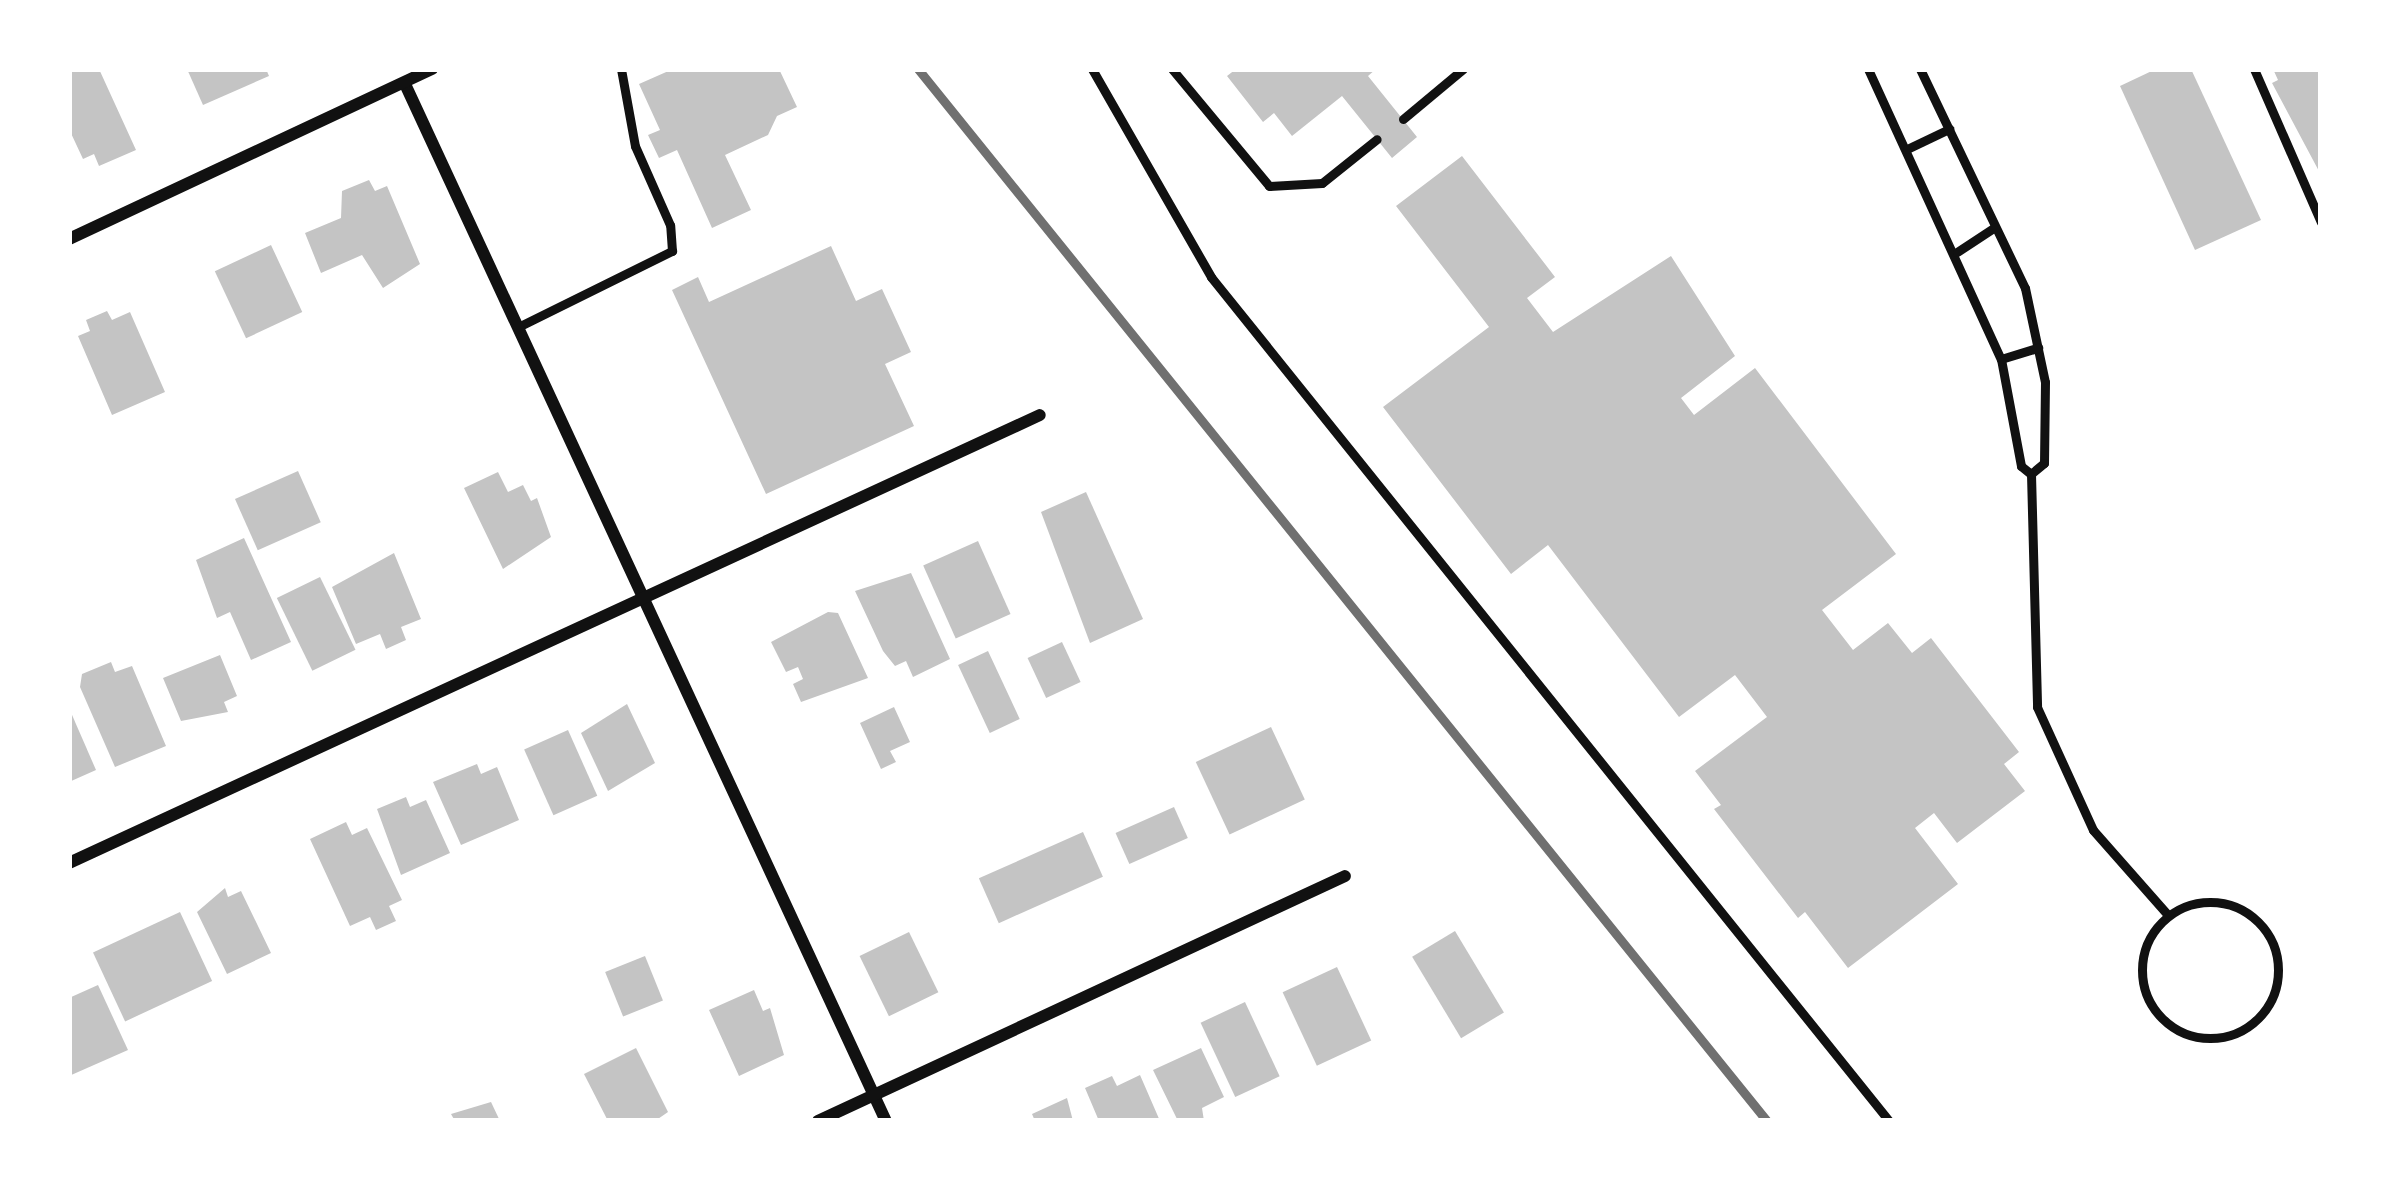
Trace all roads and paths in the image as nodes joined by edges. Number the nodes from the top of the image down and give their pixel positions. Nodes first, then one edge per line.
1 (432, 69) edge
2 (621, 69) edge
3 (1092, 69) edge
4 (1172, 69) edge
5 (1463, 69) edge
6 (1868, 69) edge
7 (1920, 69) edge
8 (2254, 69) edge
9 (405, 84) junction
10 (1402, 119) dead end
11 (1949, 129) junction
12 (1377, 140) dead end
13 (1907, 149) junction
14 (2321, 222) edge
15 (1995, 227) junction
16 (69, 239) edge
17 (1957, 252) junction
18 (518, 327) junction
19 (2038, 348) junction
20 (2001, 359) junction
21 (1040, 415) dead end
22 (2031, 474) junction
23 (643, 598) junction
24 (69, 863) edge
25 (1345, 876) dead end
26 (2168, 915) junction
27 (874, 1095) junction
28 (818, 1121) edge
29 (886, 1121) edge
30 (1889, 1121) edge

1 - 9 street
2 - 18 lane
3 - 30 lane
4 - 12 lane
5 - 10 lane
6 - 13 lane
7 - 11 lane
8 - 14 lane
9 - 16 street
9 - 18 street
11 - 13 lane
11 - 15 lane
13 - 17 lane
15 - 17 lane
15 - 19 lane
17 - 20 lane
18 - 23 street
19 - 20 lane
19 - 22 lane
20 - 22 lane
21 - 23 street
22 - 26 lane
23 - 24 street
23 - 27 street
25 - 27 street
26 - 26 lane
27 - 28 street
27 - 29 street

